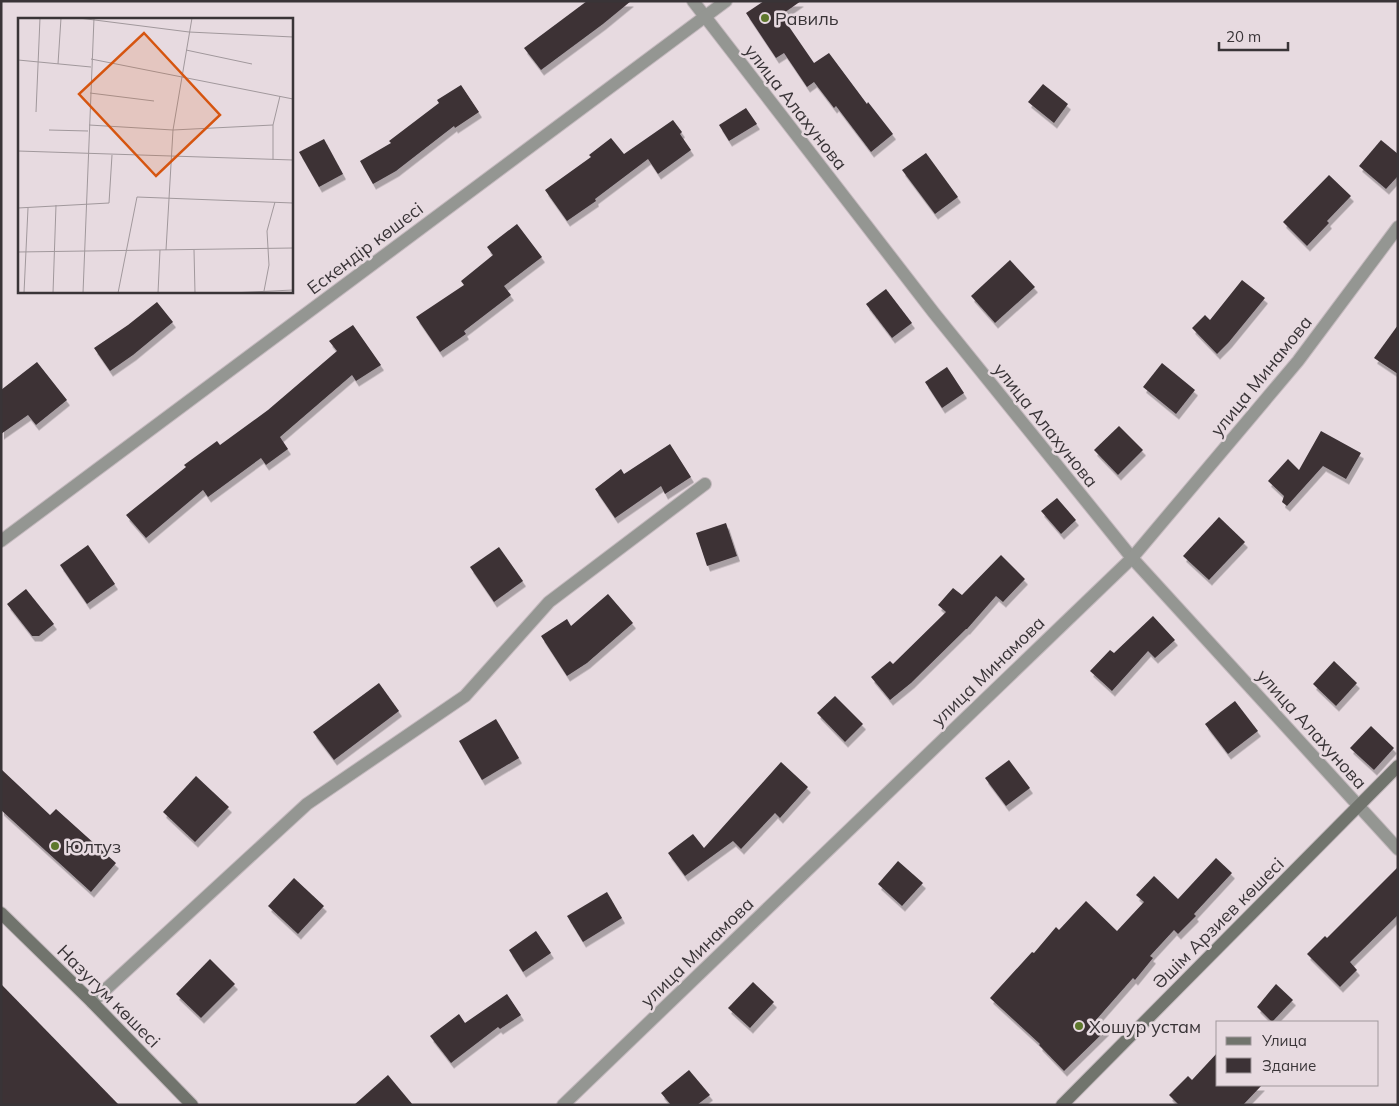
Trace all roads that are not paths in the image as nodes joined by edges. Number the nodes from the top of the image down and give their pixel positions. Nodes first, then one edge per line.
1 (693, 1) edge
2 (726, 1) edge
3 (704, 16) junction
4 (1398, 227) edge
5 (705, 484) dead end
6 (1, 541) edge
7 (1132, 558) junction
8 (1398, 766) edge
9 (1359, 806) junction
10 (1398, 849) edge
11 (1, 913) edge
12 (92, 1002) junction
13 (192, 1105) edge
14 (564, 1105) edge
15 (1062, 1105) edge

1 - 3 street, улица Алахунова
2 - 3 street, Ескендір көшесі
3 - 6 street, Ескендір көшесі
3 - 7 street, улица Алахунова
4 - 7 street, улица Минамова
5 - 12 street
7 - 9 street, улица Алахунова
7 - 14 street, улица Минамова
8 - 9 main road, Әшім Арзиев көшесі
9 - 10 street, улица Алахунова
9 - 15 main road, Әшім Арзиев көшесі
11 - 12 main road, Назугум көшесі
12 - 13 main road, Назугум көшесі

